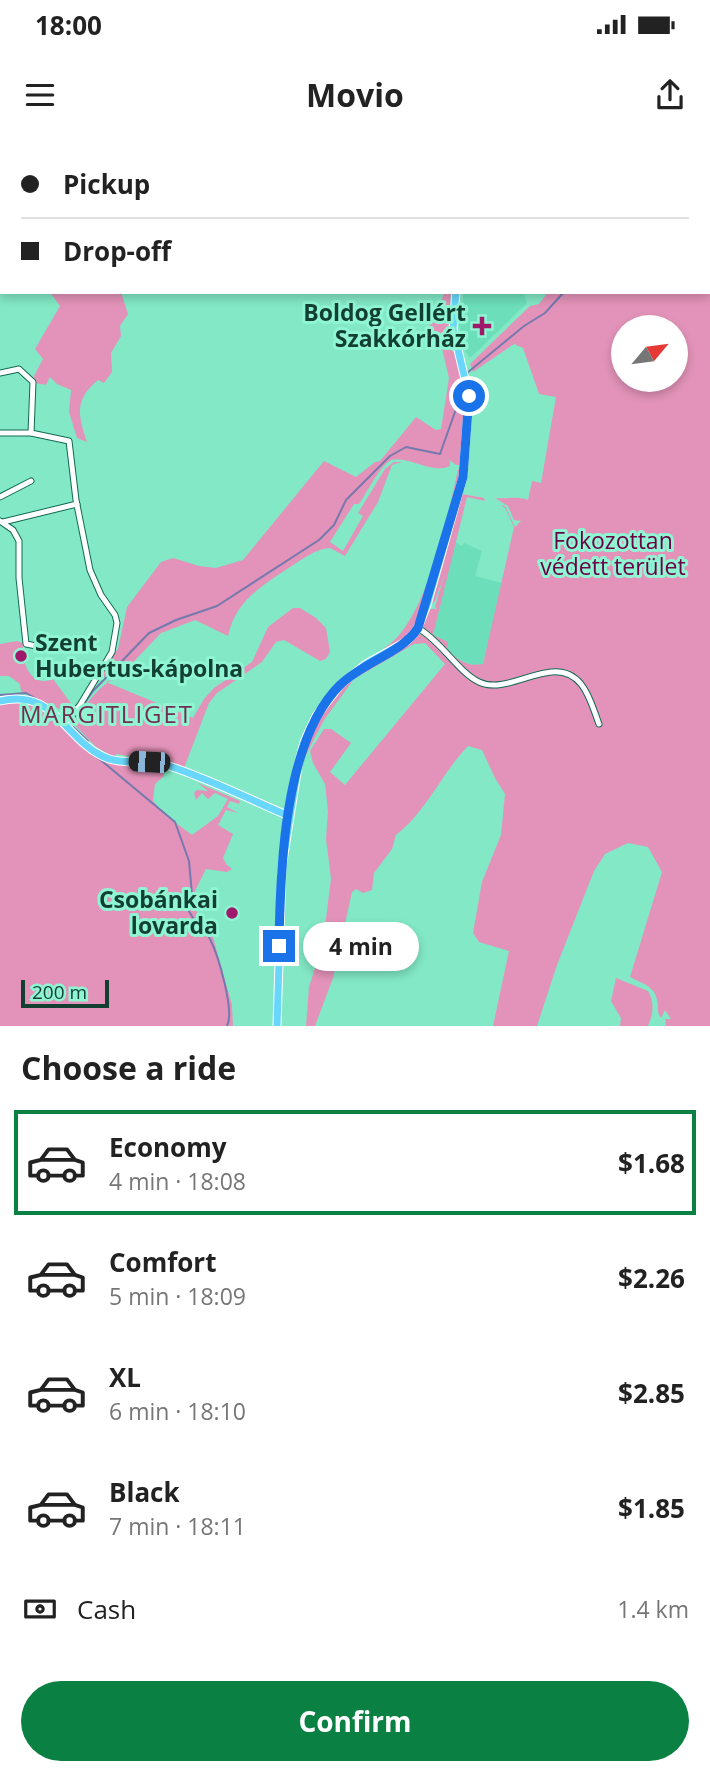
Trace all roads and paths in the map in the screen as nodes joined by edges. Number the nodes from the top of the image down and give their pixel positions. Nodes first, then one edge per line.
1 (456, 294) edge
2 (0, 373) edge
3 (0, 433) edge
4 (31, 433) junction
5 (31, 481) dead end
6 (0, 497) edge
7 (77, 504) junction
8 (2, 521) edge
9 (418, 628) junction
10 (52, 649) dead end
11 (0, 701) edge
12 (68, 720) junction
13 (599, 724) dead end
14 (289, 816) junction
15 (277, 1026) edge

1 - 9 main road
2 - 4 street
3 - 4 street
4 - 7 street
5 - 6 street
7 - 8 street
7 - 12 street
8 - 10 street
9 - 13 street
9 - 14 main road
11 - 12 main road
12 - 14 main road
14 - 15 main road

